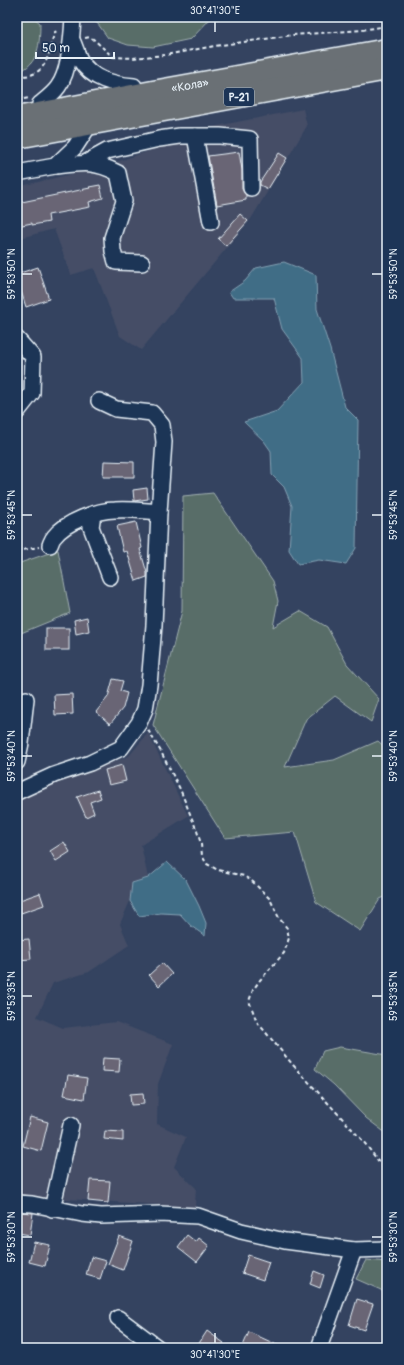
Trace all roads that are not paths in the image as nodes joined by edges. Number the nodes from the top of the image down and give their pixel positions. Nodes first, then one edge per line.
1 (70, 29) edge
2 (387, 50) edge
3 (387, 69) edge
4 (213, 81) junction
5 (134, 86) junction
6 (40, 104) junction
7 (17, 109) edge
8 (90, 124) junction
9 (20, 134) edge
10 (195, 136) junction
11 (86, 162) junction
12 (55, 166) junction
13 (17, 173) edge
14 (251, 188) dead end
15 (211, 222) dead end
16 (142, 263) dead end
17 (17, 338) edge
18 (99, 402) dead end
19 (17, 412) edge
20 (159, 512) junction
21 (92, 514) junction
22 (50, 545) road end
23 (110, 577) dead end
24 (26, 699) dead end
25 (17, 762) edge
26 (17, 792) edge
27 (71, 1125) dead end
28 (17, 1203) edge
29 (52, 1209) junction
30 (387, 1249) edge
31 (354, 1250) junction
32 (118, 1318) dead end
33 (158, 1348) edge
34 (319, 1348) edge

1 - 5 street
1 - 6 street
2 - 4 highway, «Кола» / Р-21
3 - 8 highway, «Кола» / Р-21
4 - 5 street
4 - 9 highway, «Кола» / Р-21
5 - 6 street
6 - 7 street
8 - 9 highway, «Кола» / Р-21
8 - 12 street
10 - 11 street
10 - 14 street
10 - 15 street
11 - 12 street
11 - 16 street
12 - 13 street
17 - 19 street
18 - 20 street
20 - 21 street
20 - 26 street
21 - 22 street
21 - 23 street
24 - 25 street
27 - 29 street
28 - 29 street
29 - 31 street
30 - 31 street
31 - 34 street
32 - 33 street

